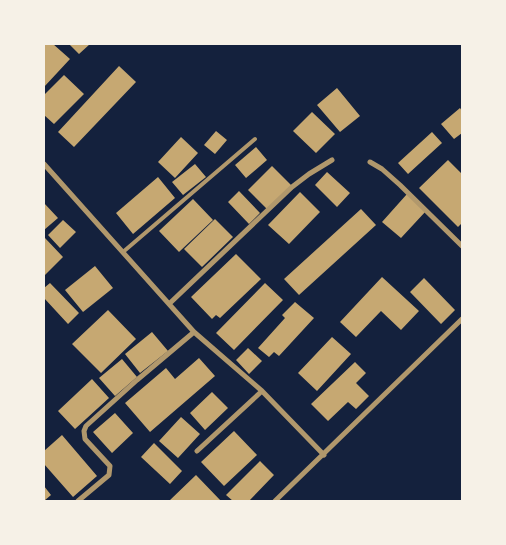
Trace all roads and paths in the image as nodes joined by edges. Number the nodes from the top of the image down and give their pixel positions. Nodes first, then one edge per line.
1 (255, 140) dead end
2 (332, 160) dead end
3 (370, 162) dead end
4 (44, 164) edge
5 (462, 246) edge
6 (123, 252) junction
7 (169, 304) junction
8 (462, 320) edge
9 (194, 332) junction
10 (262, 391) junction
11 (197, 451) dead end
12 (324, 455) junction
13 (78, 501) edge
14 (275, 501) edge

1 - 6 lane
2 - 7 street
3 - 5 street
4 - 6 street
6 - 7 street
7 - 9 street
8 - 12 street
9 - 10 street
9 - 13 street
10 - 11 street
10 - 12 street
12 - 14 street

